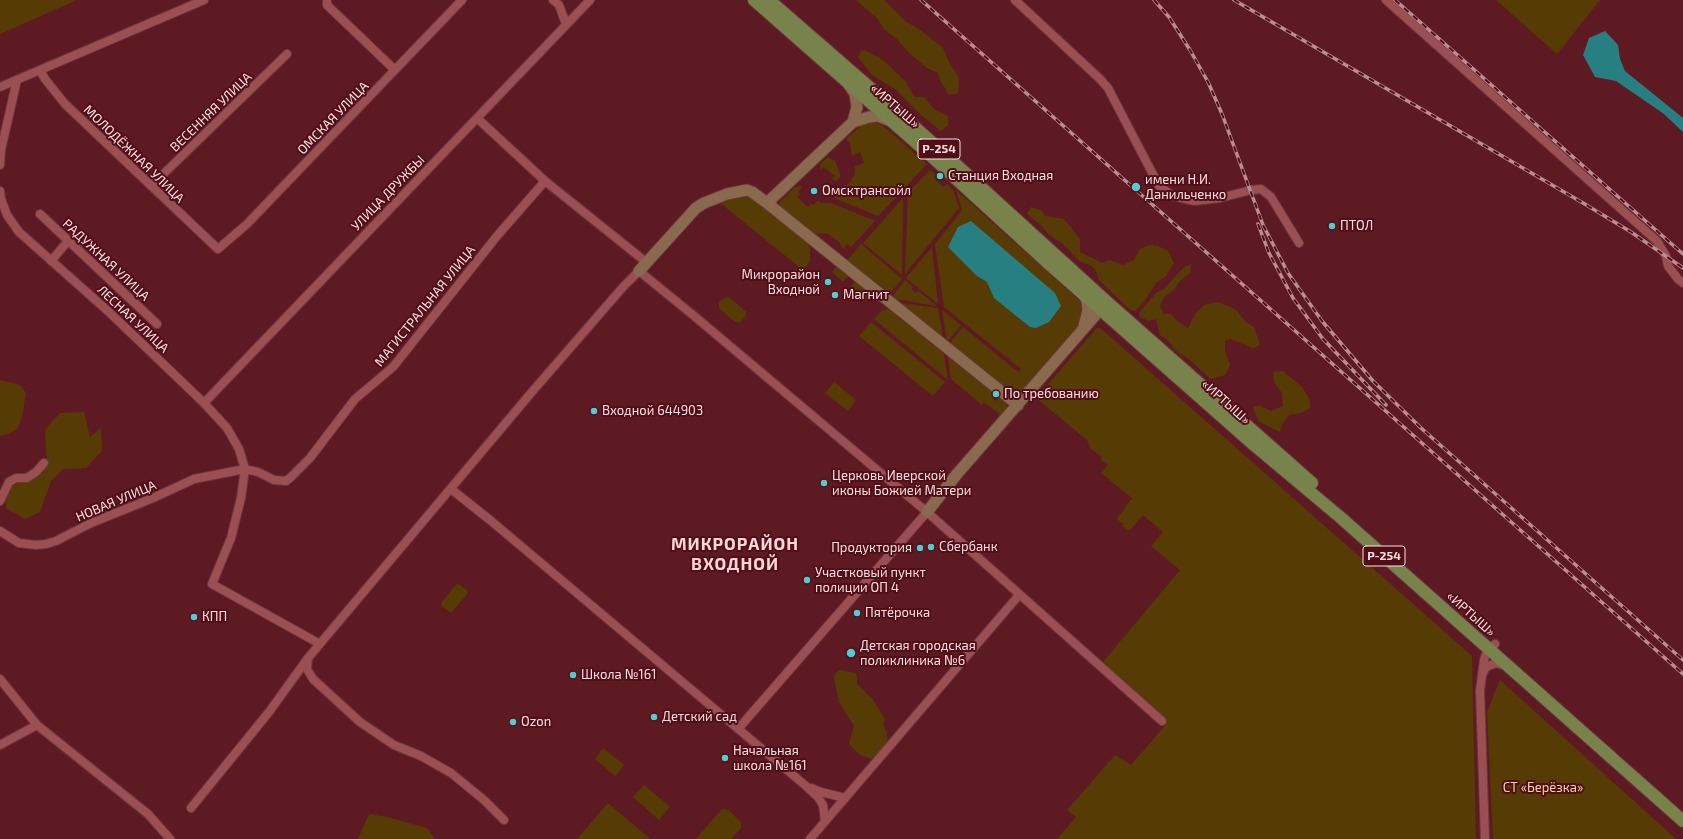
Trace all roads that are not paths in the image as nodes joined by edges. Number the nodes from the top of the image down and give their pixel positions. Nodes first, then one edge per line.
1 (204, 0) edge
2 (327, 0) edge
3 (462, 0) edge
4 (553, 0) edge
5 (590, 0) edge
6 (754, 0) edge
7 (769, 0) edge
8 (1015, 0) edge
9 (1386, 0) edge
10 (566, 24) junction
11 (287, 54) dead end
12 (40, 70) junction
13 (395, 70) junction
14 (17, 80) junction
15 (848, 83) junction
16 (0, 87) edge
17 (477, 118) junction
18 (892, 121) junction
19 (853, 122) junction
20 (0, 165) edge
21 (545, 181) junction
22 (151, 186) junction
23 (0, 191) edge
24 (767, 203) junction
25 (40, 214) dead end
26 (68, 241) junction
27 (1299, 242) dead end
28 (218, 249) joint
29 (51, 261) junction
30 (646, 262) junction
31 (638, 271) junction
32 (1683, 283) edge
33 (1083, 293) junction
34 (1104, 306) junction
35 (157, 324) dead end
36 (1119, 325) junction
37 (1082, 330) junction
38 (204, 403) junction
39 (1018, 405) junction
40 (44, 463) dead end
41 (245, 469) junction
42 (452, 489) junction
43 (0, 501) edge
44 (926, 512) junction
45 (0, 531) edge
46 (1019, 595) junction
47 (1473, 635) junction
48 (320, 644) junction
49 (1492, 646) junction
50 (308, 658) junction
51 (1511, 668) junction
52 (1483, 671) junction
53 (0, 679) edge
54 (1162, 721) dead end
55 (37, 724) junction
56 (738, 729) junction
57 (0, 745) edge
58 (806, 786) junction
59 (845, 798) junction
60 (191, 808) dead end
61 (1683, 810) edge
62 (504, 820) dead end
63 (825, 821) junction
64 (1683, 821) edge
65 (170, 839) edge
66 (810, 839) edge
67 (1485, 839) edge

1 - 12 street
2 - 13 street
3 - 13 street, ОМСКАЯ УЛИЦА
4 - 10 street
5 - 10 street, УЛИЦА ДРУЖБЫ
6 - 15 main road, «ИРТЫШ» / Р-254
7 - 34 main road, «ИРТЫШ» / Р-254
8 - 27 street
9 - 32 street
10 - 17 street, УЛИЦА ДРУЖБЫ
11 - 22 street, ВЕСЕННЯЯ УЛИЦА
12 - 14 street
12 - 22 street, МОЛОДЁЖНАЯ УЛИЦА
13 - 28 street, ОМСКАЯ УЛИЦА
14 - 16 street
14 - 20 street
15 - 18 main road, «ИРТЫШ» / Р-254
15 - 19 street
17 - 21 street
17 - 38 street, УЛИЦА ДРУЖБЫ
18 - 19 street
18 - 33 main road, «ИРТЫШ» / Р-254
19 - 24 street
21 - 30 street
21 - 41 street, МАГИСТРАЛЬНАЯ УЛИЦА
22 - 28 street, МОЛОДЁЖНАЯ УЛИЦА
23 - 29 street, ЛЕСНАЯ УЛИЦА
24 - 30 street
24 - 39 street
25 - 26 street, РАДУЖНАЯ УЛИЦА
26 - 29 street
26 - 35 street, РАДУЖНАЯ УЛИЦА
29 - 38 street, ЛЕСНАЯ УЛИЦА
30 - 31 street
31 - 42 street
31 - 44 street
33 - 34 main road, «ИРТЫШ» / Р-254
33 - 37 street
34 - 36 main road, «ИРТЫШ» / Р-254
34 - 37 street
34 - 49 main road, «ИРТЫШ» / Р-254
36 - 37 street
36 - 47 main road, «ИРТЫШ» / Р-254
37 - 39 street
38 - 41 street, ЛЕСНАЯ УЛИЦА
39 - 44 street
40 - 43 street
41 - 45 street, НОВАЯ УЛИЦА
41 - 48 street
42 - 48 street
42 - 56 street
44 - 46 street
44 - 56 street
46 - 54 street
46 - 59 street
47 - 49 main road, «ИРТЫШ» / Р-254
47 - 52 street
48 - 50 street
49 - 51 main road, «ИРТЫШ» / Р-254
49 - 52 street
49 - 61 main road, «ИРТЫШ» / Р-254
50 - 60 street
50 - 62 street
51 - 52 street
51 - 64 main road, «ИРТЫШ» / Р-254
52 - 67 street
53 - 55 street
55 - 57 street
55 - 65 street
56 - 58 street
58 - 59 street
58 - 63 street
59 - 63 street
63 - 66 street

